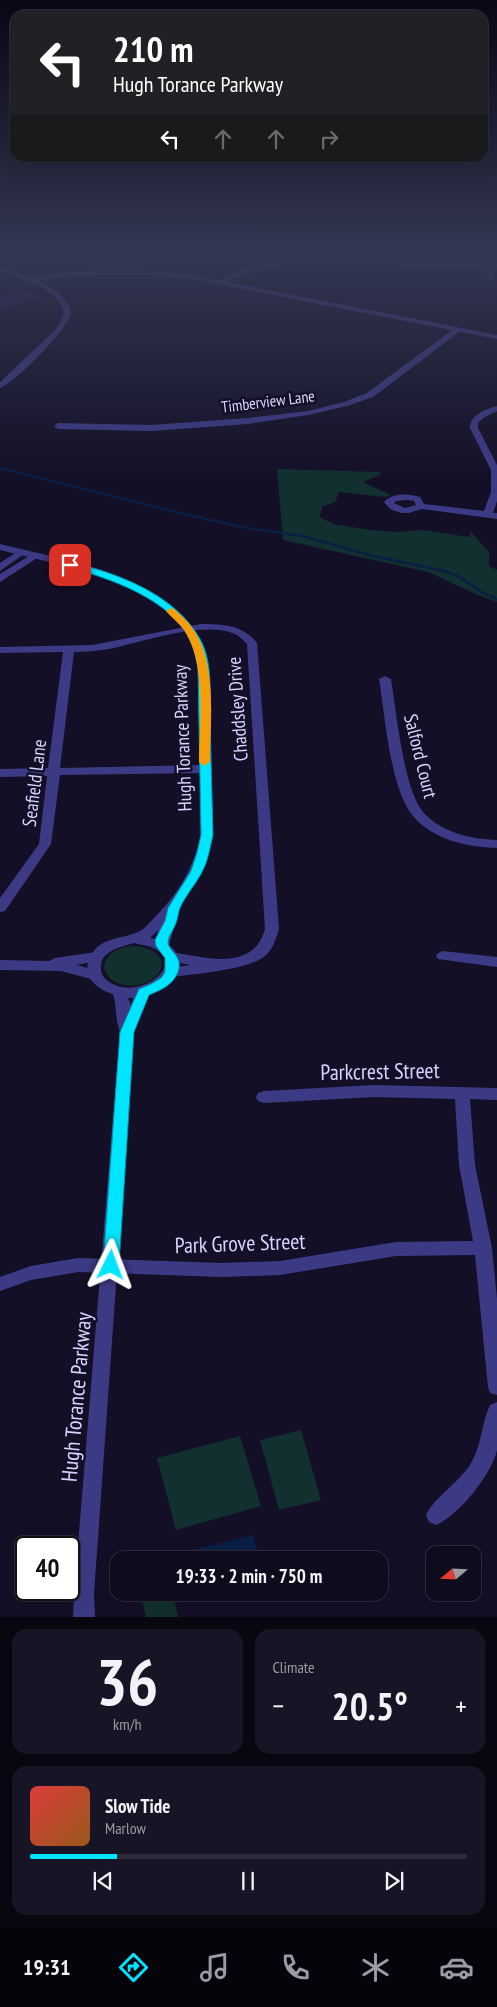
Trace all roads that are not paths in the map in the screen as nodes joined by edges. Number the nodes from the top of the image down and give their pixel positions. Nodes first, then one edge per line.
1 (59, 329) edge
2 (459, 329) edge
3 (461, 329) edge
4 (497, 336) edge
5 (0, 386) edge
6 (497, 408) edge
7 (58, 426) dead end
8 (420, 506) dead end
9 (492, 516) edge
10 (0, 547) edge
11 (20, 553) junction
12 (34, 556) junction
13 (0, 568) edge
14 (0, 580) edge
15 (189, 629) junction
16 (69, 649) junction
17 (0, 650) edge
18 (385, 679) dead end
19 (204, 769) junction
20 (55, 772) junction
21 (0, 773) edge
22 (497, 844) edge
23 (0, 908) edge
24 (174, 908) junction
25 (136, 939) junction
26 (167, 952) junction
27 (442, 956) dead end
28 (96, 957) junction
29 (497, 962) edge
30 (0, 965) edge
31 (50, 965) junction
32 (218, 966) junction
33 (171, 972) junction
34 (95, 975) junction
35 (119, 992) junction
36 (143, 992) junction
37 (127, 1032) junction
38 (462, 1093) junction
39 (497, 1094) edge
40 (264, 1098) dead end
41 (483, 1248) junction
42 (111, 1265) junction
43 (0, 1284) edge
44 (497, 1386) edge
45 (497, 1411) edge
46 (436, 1515) dead end
47 (84, 1617) edge

1 - 5 street
2 - 7 street, Timberview Lane
3 - 4 street
6 - 9 street
8 - 9 street
10 - 11 street, Hugh Torance Parkway
11 - 12 street, Hugh Torance Parkway
11 - 13 street
12 - 14 street
12 - 15 street, Hugh Torance Parkway
15 - 16 street, Chaddsley Drive
15 - 19 street, Hugh Torance Parkway
15 - 32 street, Chaddsley Drive
16 - 17 street, Chaddsley Drive
16 - 20 street, Seafield Lane
18 - 22 street, Salford Court
19 - 20 street
19 - 24 street, Hugh Torance Parkway
20 - 21 street
20 - 23 street, Seafield Lane
24 - 25 street, Hugh Torance Parkway
24 - 26 street, Hugh Torance Parkway
25 - 26 street, Hugh Torance Parkway
25 - 28 street, Hugh Torance Parkway
26 - 32 street, Chaddsley Drive
26 - 33 street, Hugh Torance Parkway
27 - 29 street
28 - 31 street
28 - 34 street
30 - 31 street
31 - 34 street
32 - 33 street, Chaddsley Drive
33 - 36 street
34 - 35 street
35 - 36 street
35 - 37 street, Hugh Torance Parkway
36 - 37 street, Hugh Torance Parkway
37 - 42 street, Hugh Torance Parkway
38 - 39 street, Parkcrest Street
38 - 40 street, Parkcrest Street
38 - 41 street
41 - 42 street, Park Grove Street
41 - 44 street
42 - 43 street, Park Grove Street
42 - 47 street, Hugh Torance Parkway
45 - 46 street

